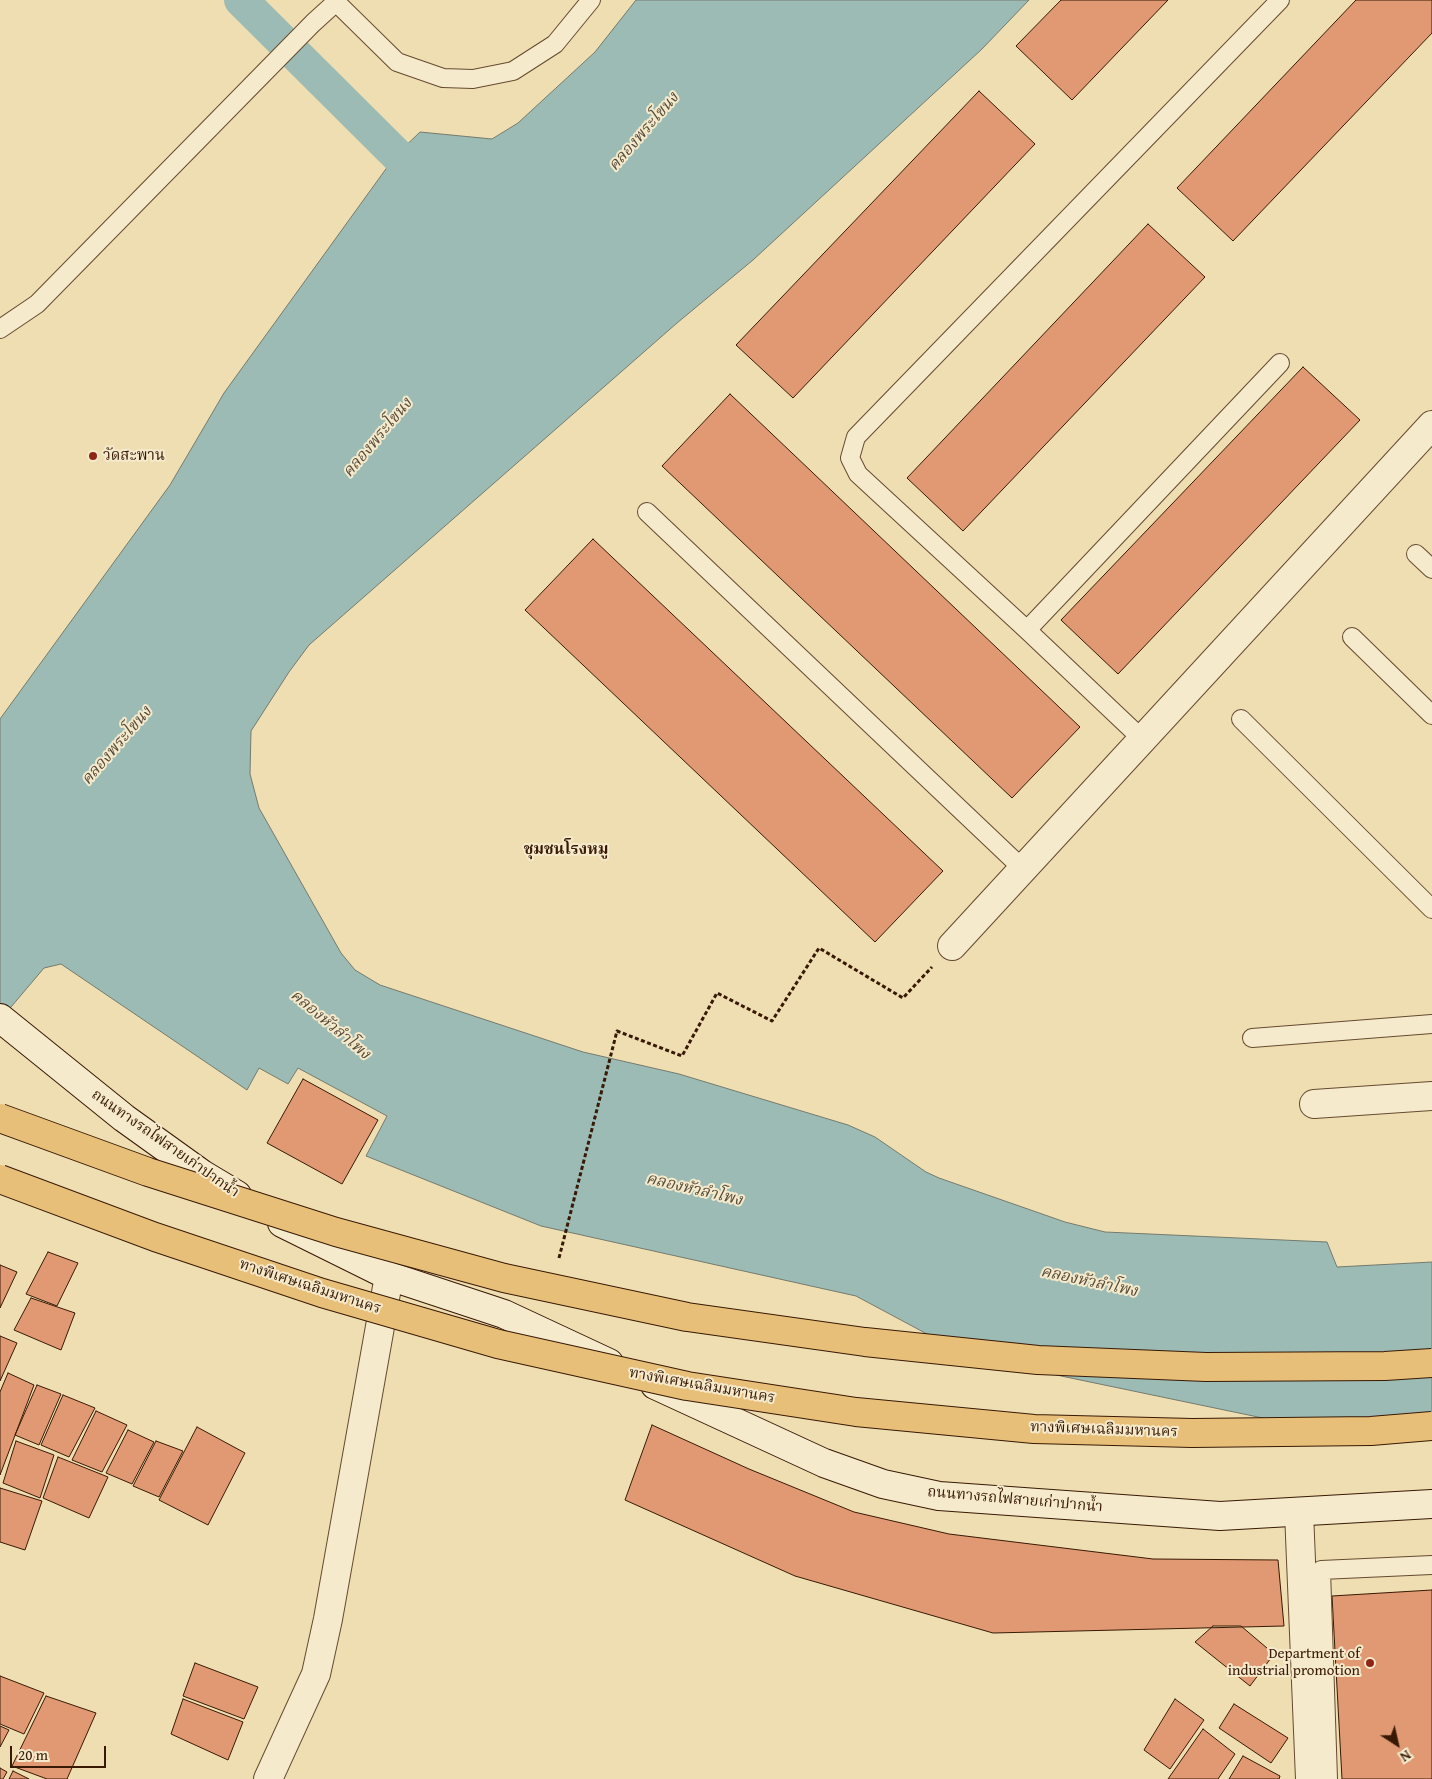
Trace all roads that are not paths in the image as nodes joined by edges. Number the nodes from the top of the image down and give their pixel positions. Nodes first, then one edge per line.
1 (591, 0) edge
2 (1280, 0) edge
3 (335, 1) edge
4 (0, 328) edge
5 (1280, 363) dead end
6 (1432, 425) edge
7 (647, 512) dead end
8 (1416, 554) dead end
9 (1432, 569) edge
10 (1027, 630) junction
11 (1352, 637) dead end
12 (1432, 715) edge
13 (1241, 719) dead end
14 (1142, 739) junction
15 (1023, 869) junction
16 (1432, 909) edge
17 (952, 946) road end
18 (0, 1018) edge
19 (1432, 1024) edge
20 (1252, 1038) dead end
21 (1432, 1096) edge
22 (1314, 1104) dead end
23 (0, 1118) edge
24 (0, 1179) edge
25 (389, 1276) junction
26 (1432, 1363) edge
27 (1432, 1426) edge
28 (1432, 1504) edge
29 (1298, 1512) junction
30 (1432, 1564) edge
31 (268, 1779) edge
32 (1310, 1779) edge
33 (1328, 1779) edge

1 - 3 lane
2 - 10 lane
3 - 4 lane
5 - 10 lane
6 - 14 street
7 - 15 lane
8 - 9 lane
10 - 14 lane
11 - 12 lane
13 - 16 lane
14 - 15 street
15 - 17 street
18 - 25 street, ถนนทางรถไฟสายเก่าปากน้ำ
19 - 20 lane
21 - 22 street
23 - 26 highway, bridge
24 - 27 highway, ทางพิเศษเฉลิมมหานคร, bridge
25 - 29 street, ถนนทางรถไฟสายเก่าปากน้ำ
25 - 31 street
28 - 29 street, ถนนทางรถไฟสายเก่าปากน้ำ
29 - 32 street
30 - 33 lane

